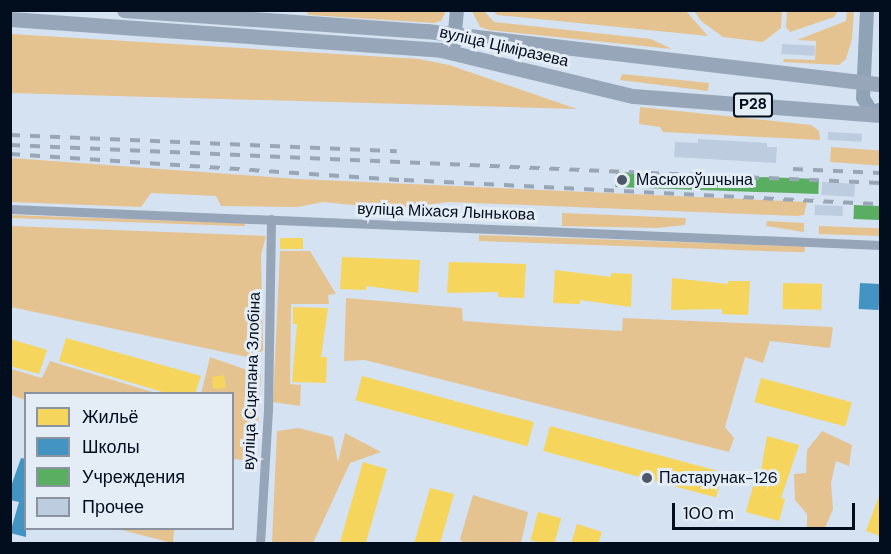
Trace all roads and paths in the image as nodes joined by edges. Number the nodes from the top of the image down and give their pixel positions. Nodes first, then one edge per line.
1 (124, 10) edge
2 (457, 10) edge
3 (867, 10) edge
4 (10, 19) edge
5 (455, 34) junction
6 (453, 53) junction
7 (863, 82) junction
8 (880, 84) edge
9 (878, 112) edge
10 (10, 209) edge
11 (271, 219) junction
12 (880, 245) edge
13 (260, 543) edge

1 - 5 main road, вуліца Ціміразева / Р28
2 - 5 main road
3 - 7 main road
4 - 6 main road, вуліца Ціміразева / Р28
5 - 6 main road
5 - 7 main road, вуліца Ціміразева / Р28
6 - 9 main road, вуліца Ціміразева / Р28
7 - 8 main road, вуліца Ціміразева / Р28
7 - 9 main road
10 - 11 street, вуліца Міхася Лынькова
11 - 12 street, вуліца Міхася Лынькова
11 - 13 street, вуліца Сцяпана Злобіна

